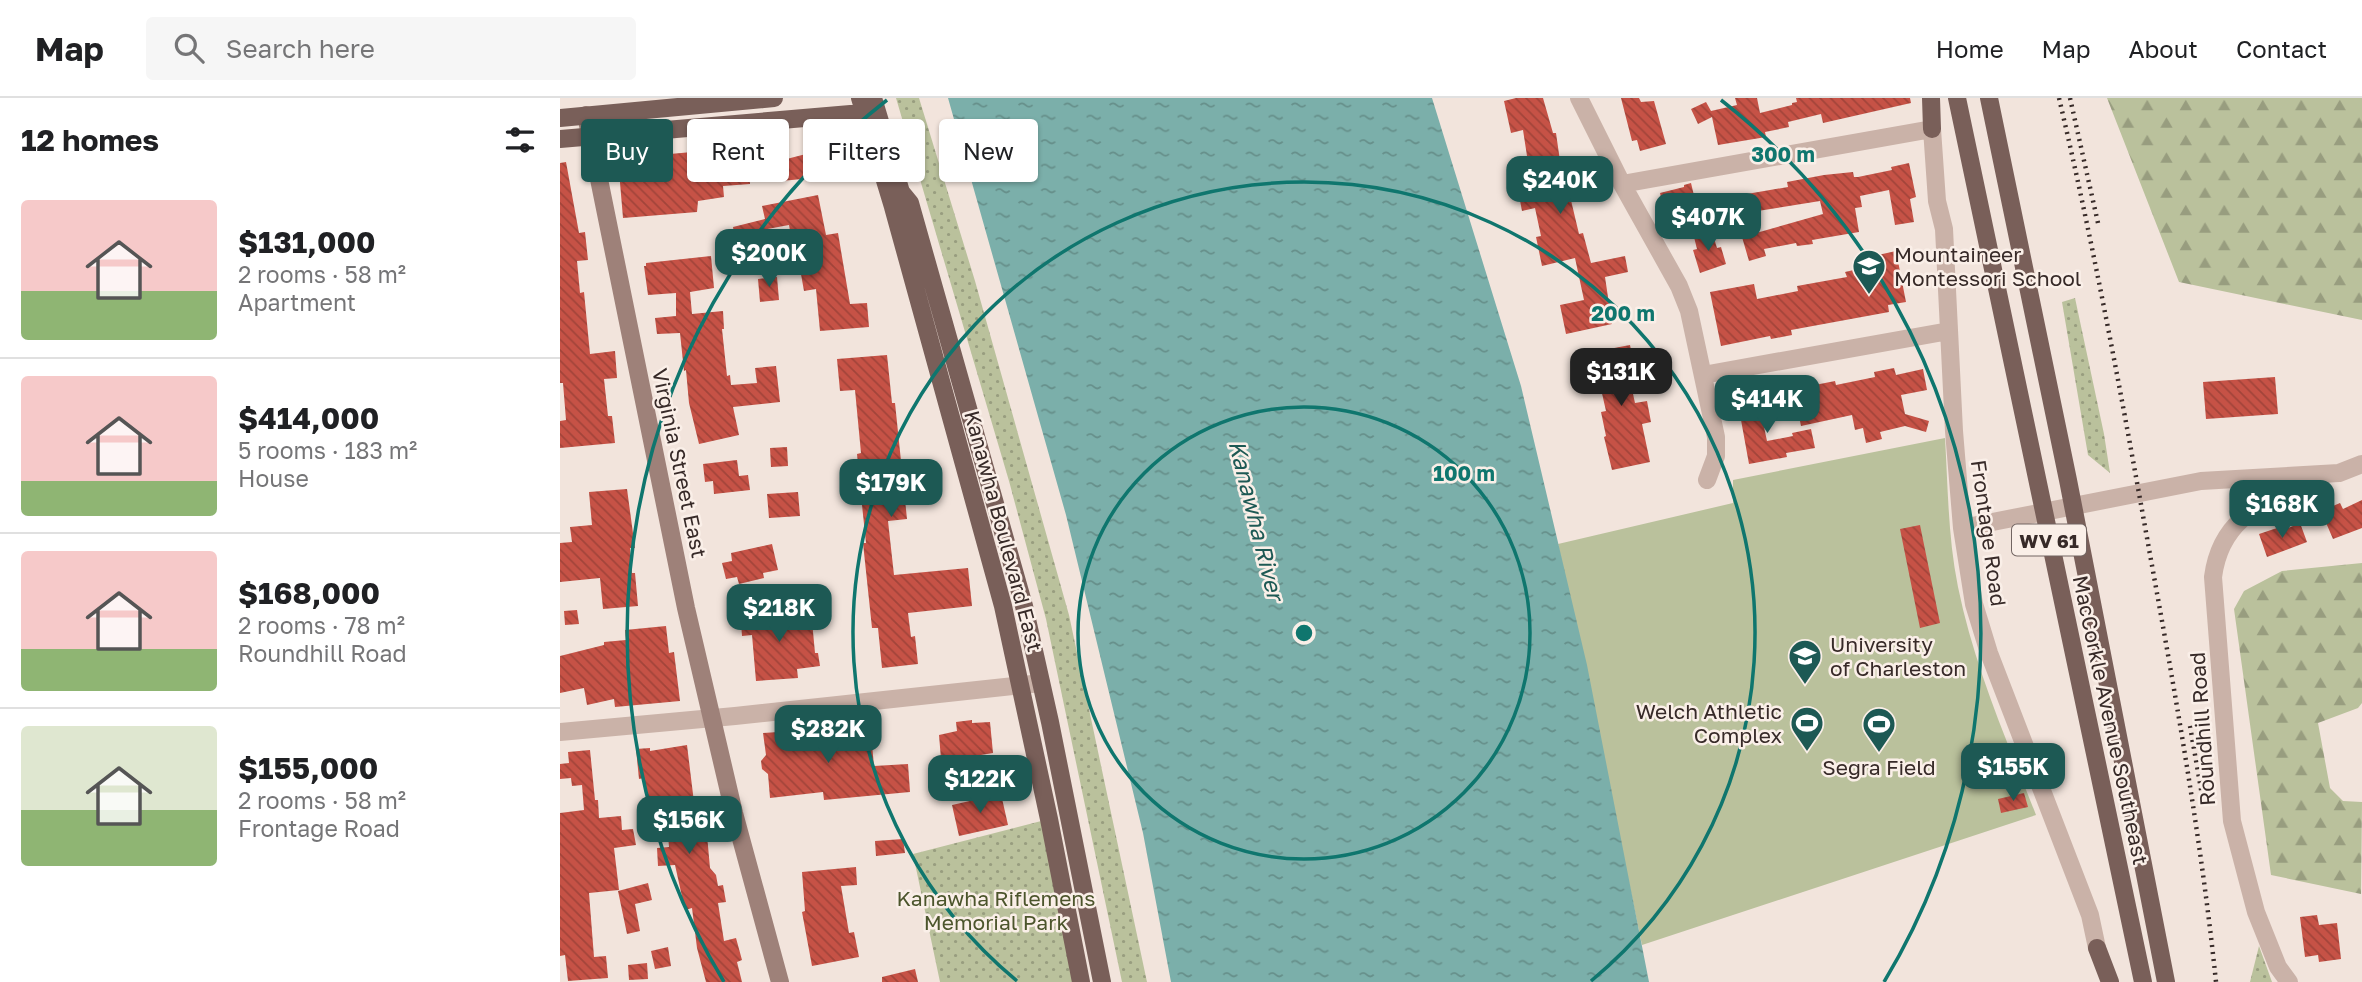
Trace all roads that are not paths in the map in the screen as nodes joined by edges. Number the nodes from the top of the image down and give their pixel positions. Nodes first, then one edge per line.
1 (774, 98) edge
2 (1579, 98) edge
3 (1931, 98) edge
4 (1958, 98) edge
5 (1989, 98) edge
6 (872, 103) edge
7 (586, 115) junction
8 (560, 118) edge
9 (587, 119) edge
10 (673, 126) edge
11 (1932, 129) junction
12 (581, 137) edge
13 (560, 139) edge
14 (599, 182) edge
15 (1622, 184) junction
16 (1949, 331) junction
17 (1703, 375) junction
18 (2362, 464) edge
19 (2266, 478) junction
20 (1707, 480) dead end
21 (2072, 506) junction
22 (2043, 512) junction
23 (1962, 528) junction
24 (1041, 683) junction
25 (1020, 685) junction
26 (712, 718) junction
27 (560, 732) edge
28 (2097, 948) joint
29 (780, 982) edge
30 (1081, 982) edge
31 (1102, 982) edge
32 (2110, 982) edge
33 (2143, 982) edge
34 (2166, 982) edge
35 (2289, 982) edge

1 - 7 main road
2 - 15 street
3 - 11 main road
4 - 22 main road, MacCorkle Avenue Southeast / WV 61
5 - 21 main road, MacCorkle Avenue Southeast / WV 61
6 - 10 main road
6 - 24 main road, Kanawha Boulevard East
6 - 25 main road, Kanawha Boulevard East
7 - 8 main road
7 - 9 main road, Virginia Street East
11 - 15 street
11 - 16 street, Frontage Road
12 - 13 main road
14 - 26 main road, Virginia Street East
15 - 17 street
16 - 17 street
16 - 23 street, Frontage Road
17 - 20 street
18 - 19 street
19 - 21 street
19 - 35 street, Roundhill Road
21 - 22 street
21 - 34 main road, MacCorkle Avenue Southeast / WV 61
22 - 23 street
22 - 33 main road, MacCorkle Avenue Southeast / WV 61
23 - 28 street, Frontage Road
24 - 25 street
24 - 31 main road, Kanawha Boulevard East
25 - 26 street
25 - 30 main road, Kanawha Boulevard East
26 - 27 street
26 - 29 main road, Virginia Street East
28 - 32 main road

